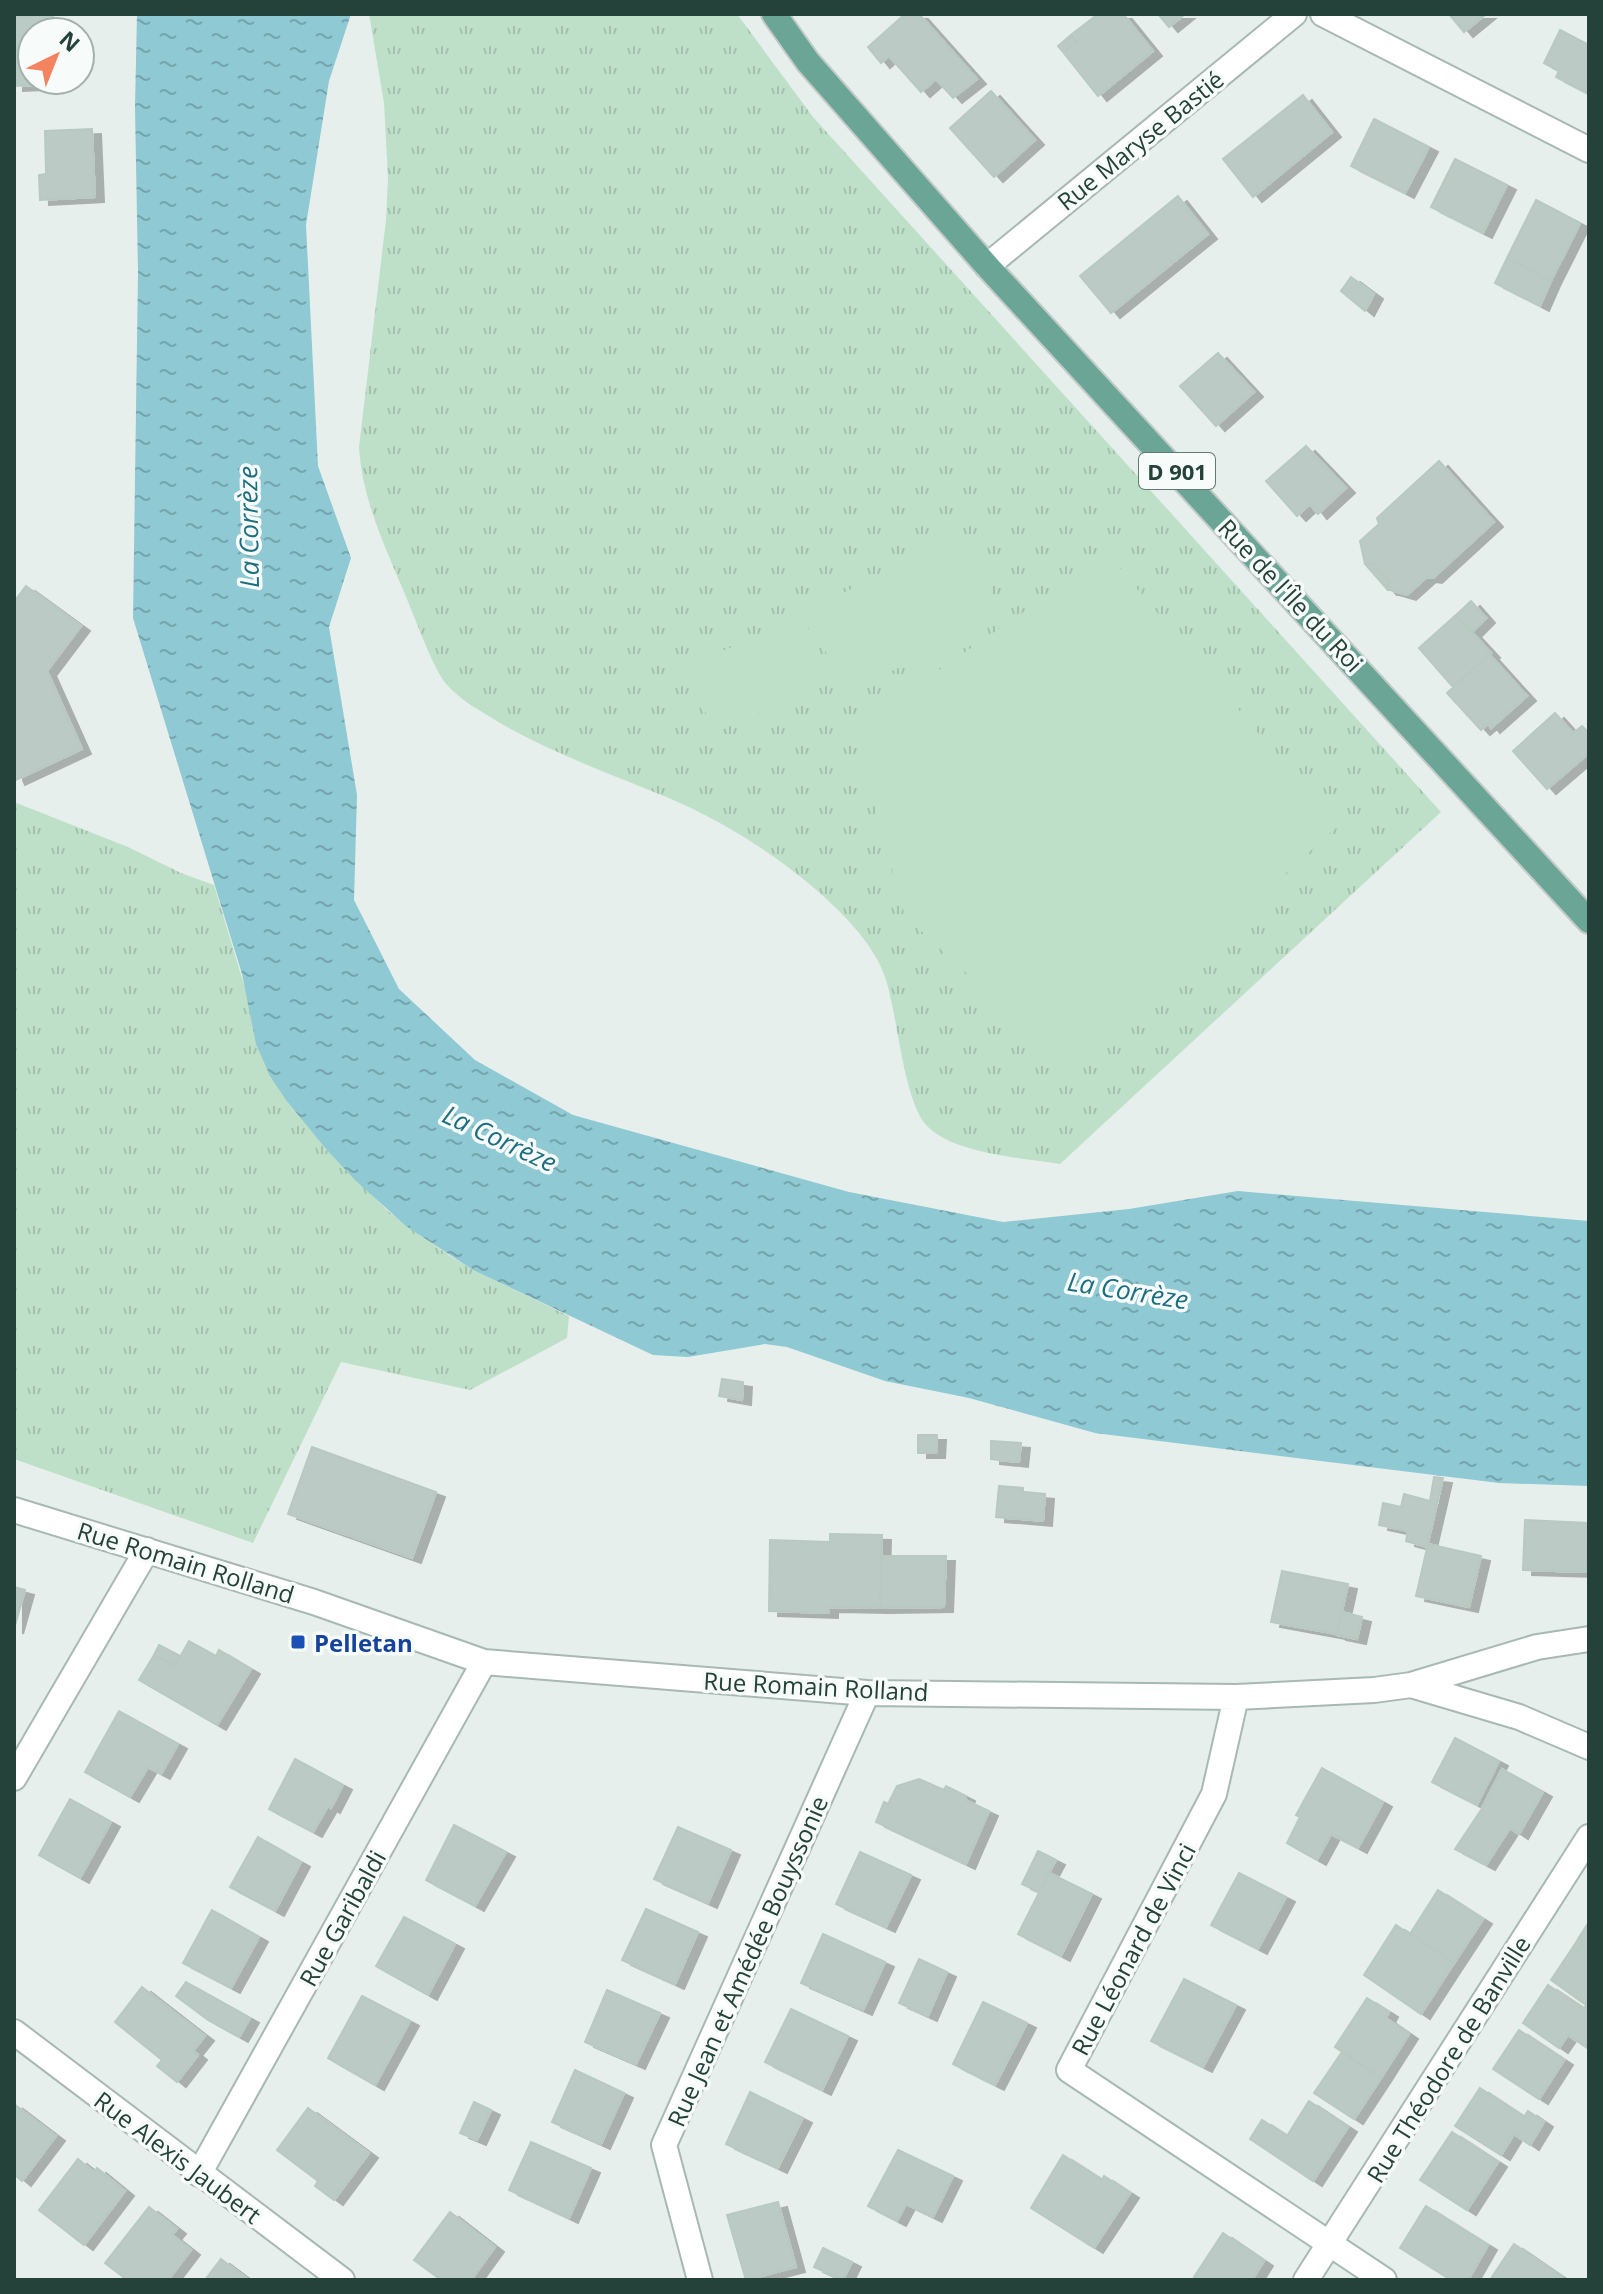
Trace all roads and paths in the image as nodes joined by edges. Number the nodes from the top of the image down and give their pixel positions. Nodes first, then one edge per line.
1 (774, 14) edge
2 (1294, 14) edge
3 (1323, 14) edge
4 (1589, 150) edge
5 (987, 266) junction
6 (1589, 921) edge
7 (14, 1496) edge
8 (14, 1510) edge
9 (56, 1521) junction
10 (147, 1550) junction
11 (1589, 1639) edge
12 (484, 1662) junction
13 (1411, 1685) junction
14 (867, 1693) junction
15 (1236, 1697) junction
16 (1589, 1747) edge
17 (14, 1778) edge
18 (1589, 1837) edge
19 (14, 2032) edge
20 (199, 2174) junction
21 (1331, 2244) junction
22 (342, 2280) edge
23 (700, 2280) edge
24 (1306, 2280) edge
25 (1384, 2280) edge

1 - 5 main road, Rue de l'Île du Roi / D 901
2 - 5 street, Rue Maryse Bastié
3 - 4 street
5 - 6 main road, Rue de l'Île du Roi / D 901
7 - 9 street, Rue Romain Rolland
8 - 9 street, Rue Romain Rolland
9 - 10 street, Rue Romain Rolland
10 - 12 street, Rue Romain Rolland
10 - 17 street
11 - 13 street
12 - 14 street, Rue Romain Rolland
12 - 20 street, Rue Garibaldi
13 - 15 street, Rue Romain Rolland
13 - 16 street, Rue Romain Rolland
14 - 15 street, Rue Romain Rolland
14 - 23 street, Rue Jean et Amédée Bouyssonie
15 - 21 street, Rue Léonard de Vinci
18 - 21 street, Rue Théodore de Banville
19 - 20 street, Rue Alexis Jaubert
20 - 22 street, Rue Alexis Jaubert
21 - 24 street, Rue Théodore de Banville
21 - 25 street, Rue Léonard de Vinci

